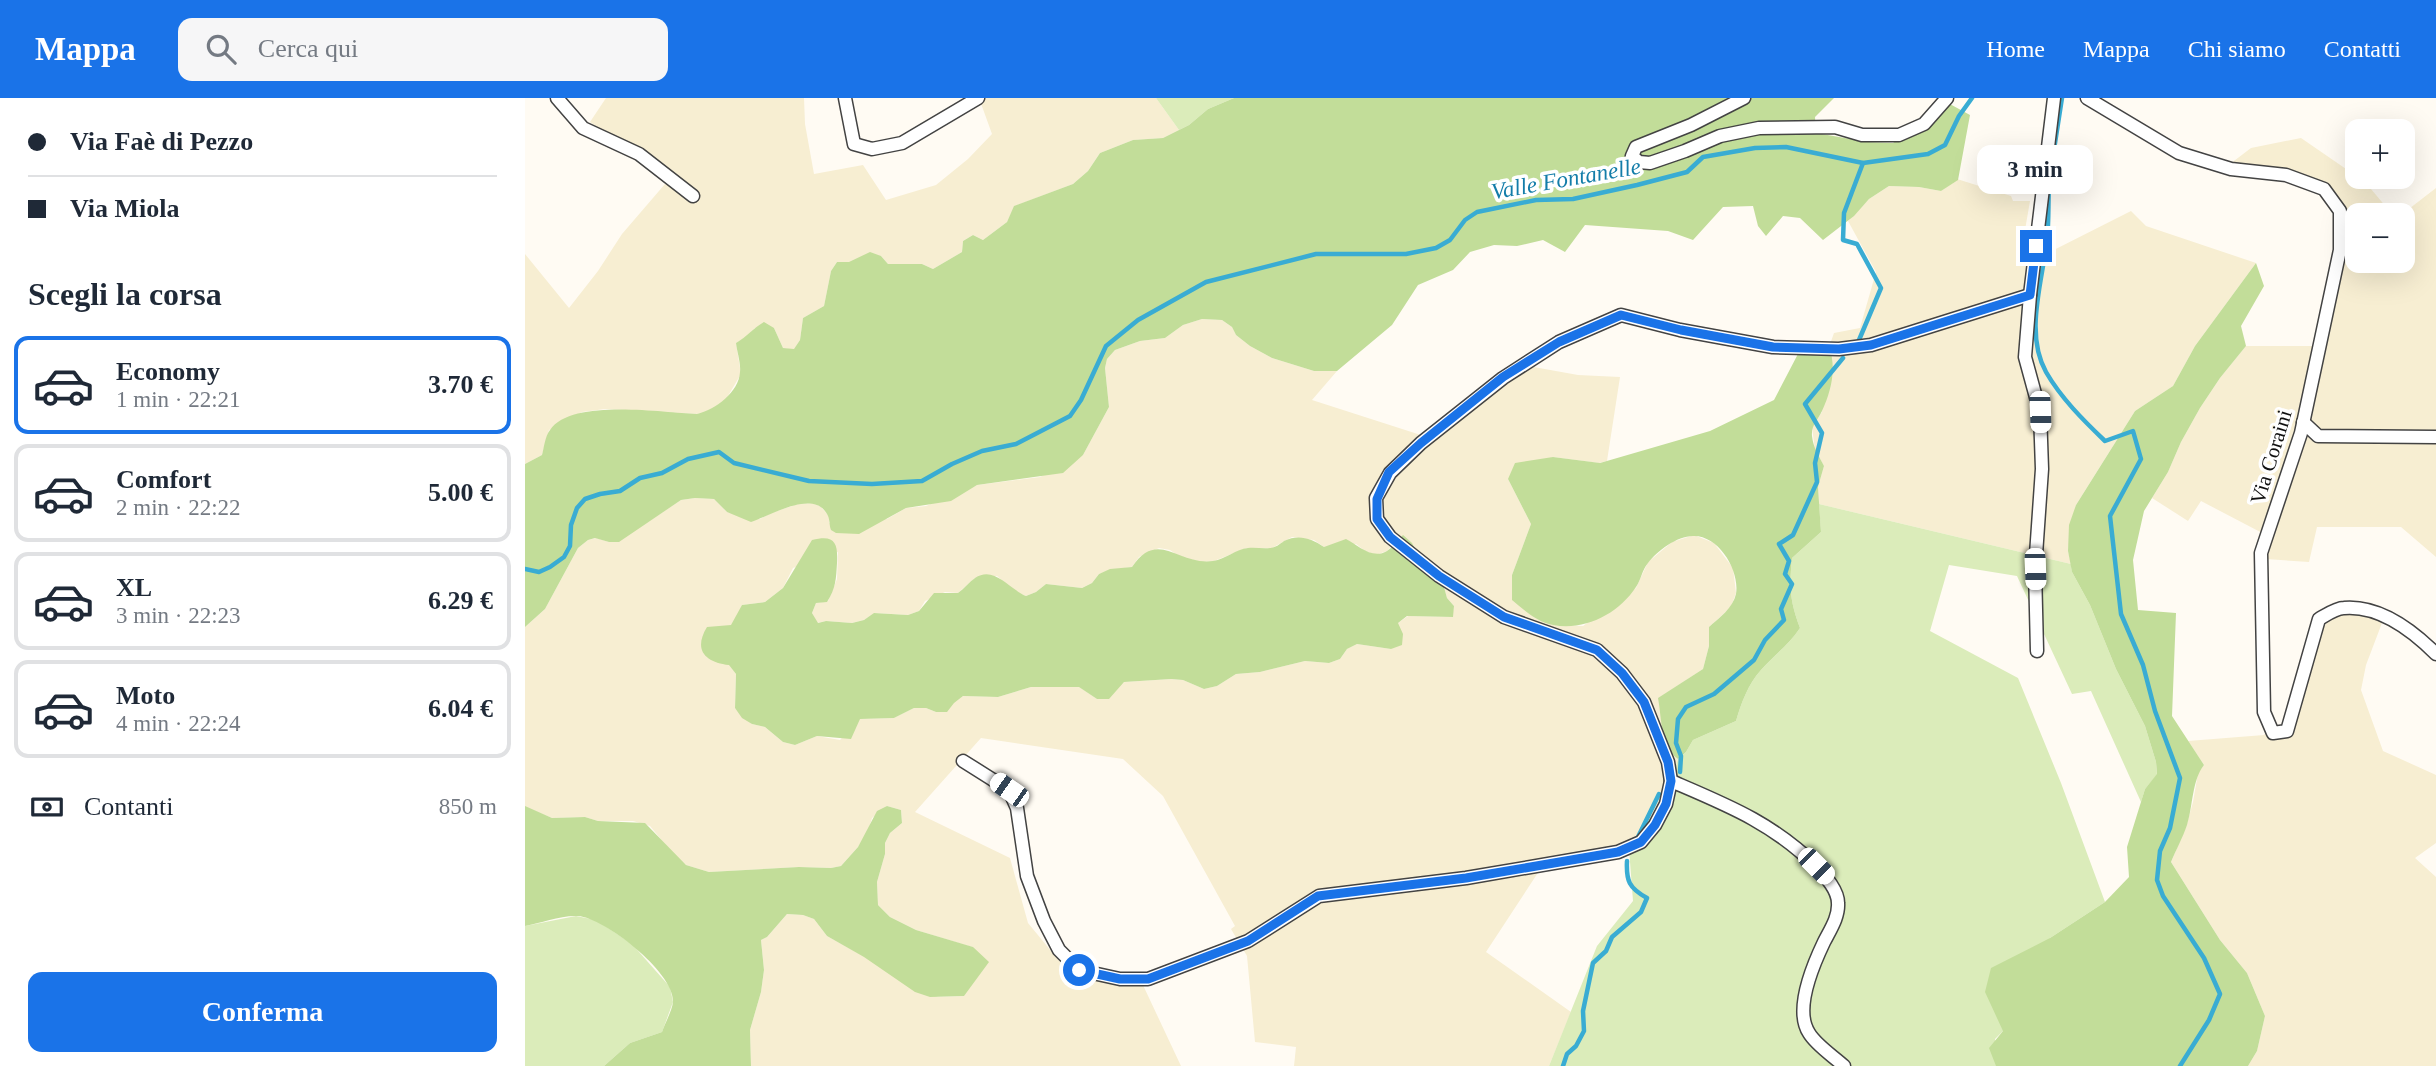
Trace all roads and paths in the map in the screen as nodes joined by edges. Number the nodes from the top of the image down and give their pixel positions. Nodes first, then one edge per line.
1 (557, 98) edge
2 (845, 98) edge
3 (978, 98) edge
4 (1744, 98) edge
5 (1947, 98) edge
6 (2054, 98) edge
7 (2087, 98) edge
8 (694, 196) dead end
9 (2030, 295) junction
10 (2303, 422) junction
11 (2436, 437) edge
12 (2037, 651) dead end
13 (2436, 654) edge
14 (963, 761) dead end
15 (1671, 781) junction
16 (1844, 1066) edge

1 - 8 street
2 - 3 street
4 - 5 street
6 - 9 street
7 - 10 street, Via Coraini
9 - 12 street
9 - 15 street
10 - 11 street
10 - 13 street, Via Coraini
14 - 15 street
15 - 16 street

